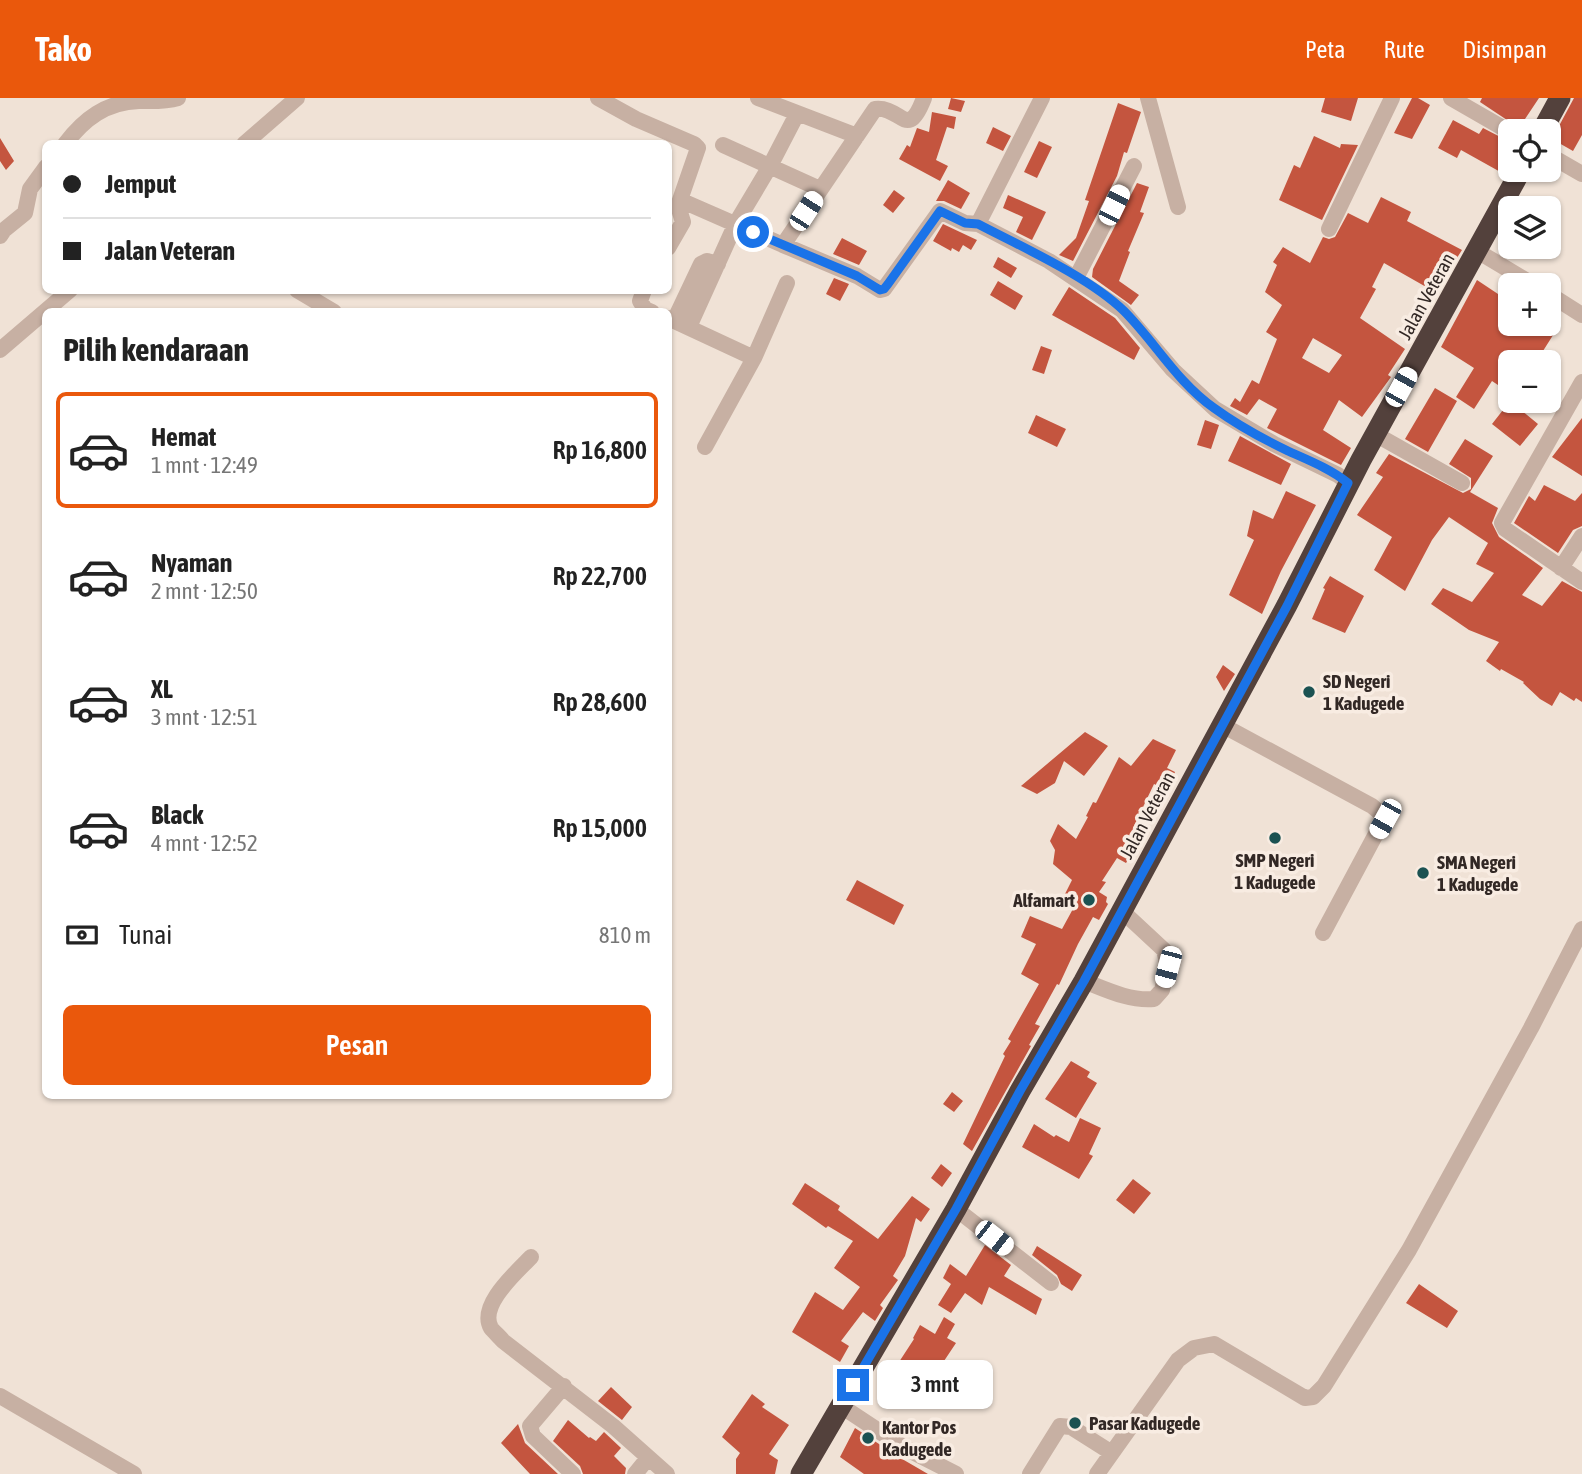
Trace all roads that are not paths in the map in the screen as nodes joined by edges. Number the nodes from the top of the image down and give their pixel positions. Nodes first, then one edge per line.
1 (178, 98) edge
2 (297, 98) edge
3 (598, 98) edge
4 (758, 98) edge
5 (923, 98) edge
6 (1042, 98) edge
7 (1148, 98) edge
8 (1392, 98) edge
9 (1451, 98) edge
10 (1560, 98) edge
11 (882, 103) edge
12 (797, 114) junction
13 (1549, 119) edge
14 (1498, 125) edge
15 (857, 136) junction
16 (68, 140) edge
17 (249, 140) edge
18 (723, 145) dead end
19 (1561, 162) edge
20 (770, 166) junction
21 (1133, 166) dead end
22 (42, 172) edge
23 (1582, 174) edge
24 (1514, 182) edge
25 (820, 188) junction
26 (680, 200) junction
27 (1178, 207) dead end
28 (736, 223) junction
29 (978, 224) junction
30 (1329, 229) dead end
31 (0, 236) edge
32 (672, 241) edge
33 (783, 245) junction
34 (1477, 251) junction
35 (1514, 273) edge
36 (1076, 278) junction
37 (787, 283) dead end
38 (65, 294) edge
39 (304, 294) edge
40 (1561, 302) edge
41 (49, 308) edge
42 (327, 308) edge
43 (42, 314) edge
44 (1582, 315) edge
45 (677, 322) edge
46 (0, 350) edge
47 (754, 358) junction
48 (1582, 382) edge
49 (1375, 434) junction
50 (705, 447) dead end
51 (1348, 483) junction
52 (1462, 483) dead end
53 (1582, 536) edge
54 (1561, 568) junction
55 (1582, 582) edge
56 (1222, 725) junction
57 (1122, 911) junction
58 (1582, 929) edge
59 (1323, 933) dead end
60 (1084, 981) junction
61 (956, 1209) junction
62 (531, 1257) dead end
63 (1051, 1283) dead end
64 (564, 1386) junction
65 (0, 1396) edge
66 (841, 1406) junction
67 (1112, 1454) junction
68 (648, 1458) junction
69 (134, 1474) edge
70 (573, 1474) edge
71 (635, 1474) edge
72 (667, 1474) edge
73 (801, 1474) edge
74 (956, 1474) edge
75 (1030, 1474) edge
76 (1097, 1474) edge

1 - 16 street
2 - 17 street
3 - 26 street
4 - 12 street
5 - 11 street
6 - 29 street
7 - 27 street
8 - 30 street
9 - 14 street
10 - 13 highway
11 - 15 street
12 - 15 street
12 - 20 street
15 - 25 street
18 - 20 street
19 - 23 street
20 - 25 street
20 - 28 street
21 - 36 street
22 - 31 street
24 - 34 highway, Jalan Veteran
25 - 33 street
26 - 28 street
26 - 32 street
28 - 33 street
28 - 45 street
29 - 33 street
29 - 36 street
34 - 35 street
34 - 49 highway, Jalan Veteran
36 - 51 street
37 - 47 street
38 - 41 street
39 - 42 street
40 - 44 street
43 - 46 street
45 - 47 street
47 - 50 street
48 - 54 street
49 - 51 highway, Jalan Veteran
49 - 52 street
51 - 56 highway, Jalan Veteran
53 - 54 street
54 - 55 street
56 - 57 highway, Jalan Veteran
56 - 59 street
57 - 60 highway, Jalan Veteran
57 - 60 street
58 - 67 street
60 - 61 highway, Jalan Veteran
61 - 63 street
61 - 66 highway, Jalan Veteran
62 - 64 street
64 - 68 street
64 - 70 street
65 - 69 street
66 - 73 highway, Jalan Veteran
66 - 74 street
67 - 75 street
67 - 76 street
68 - 71 street
68 - 72 street

